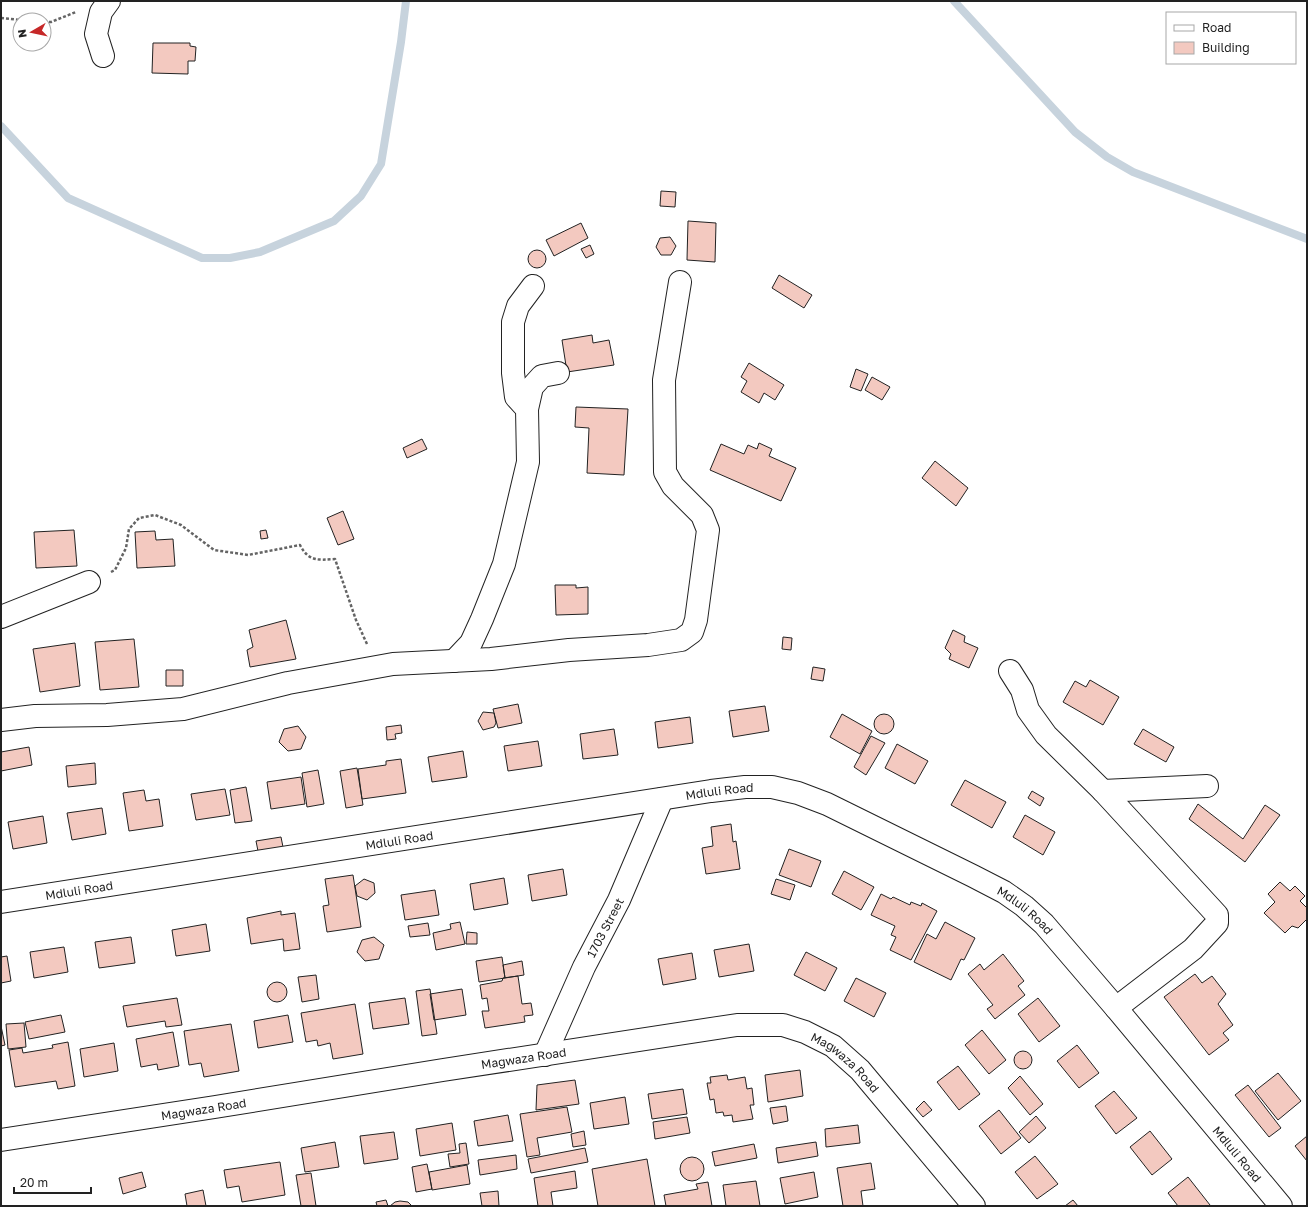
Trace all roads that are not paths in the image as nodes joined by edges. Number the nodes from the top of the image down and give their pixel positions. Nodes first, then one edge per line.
1 (110, 1) edge
2 (103, 56) dead end
3 (680, 282) dead end
4 (533, 286) dead end
5 (558, 373) dead end
6 (527, 409) junction
7 (89, 582) road end
8 (1, 617) edge
9 (454, 661) junction
10 (1010, 671) dead end
11 (1, 720) edge
12 (1207, 786) dead end
13 (1103, 791) junction
14 (662, 799) junction
15 (1, 902) edge
16 (1116, 1008) junction
17 (545, 1055) junction
18 (1, 1140) edge
19 (974, 1206) edge
20 (1281, 1206) edge

1 - 2 street
3 - 9 street
4 - 6 street
5 - 6 street
6 - 9 street
7 - 8 street
9 - 11 street
10 - 13 street
12 - 13 street
13 - 16 street
14 - 15 street, Mdluli Road
14 - 16 street, Mdluli Road
14 - 17 street, 1703 Street
16 - 20 street, Mdluli Road
17 - 18 street, Magwaza Road
17 - 19 street, Magwaza Road

